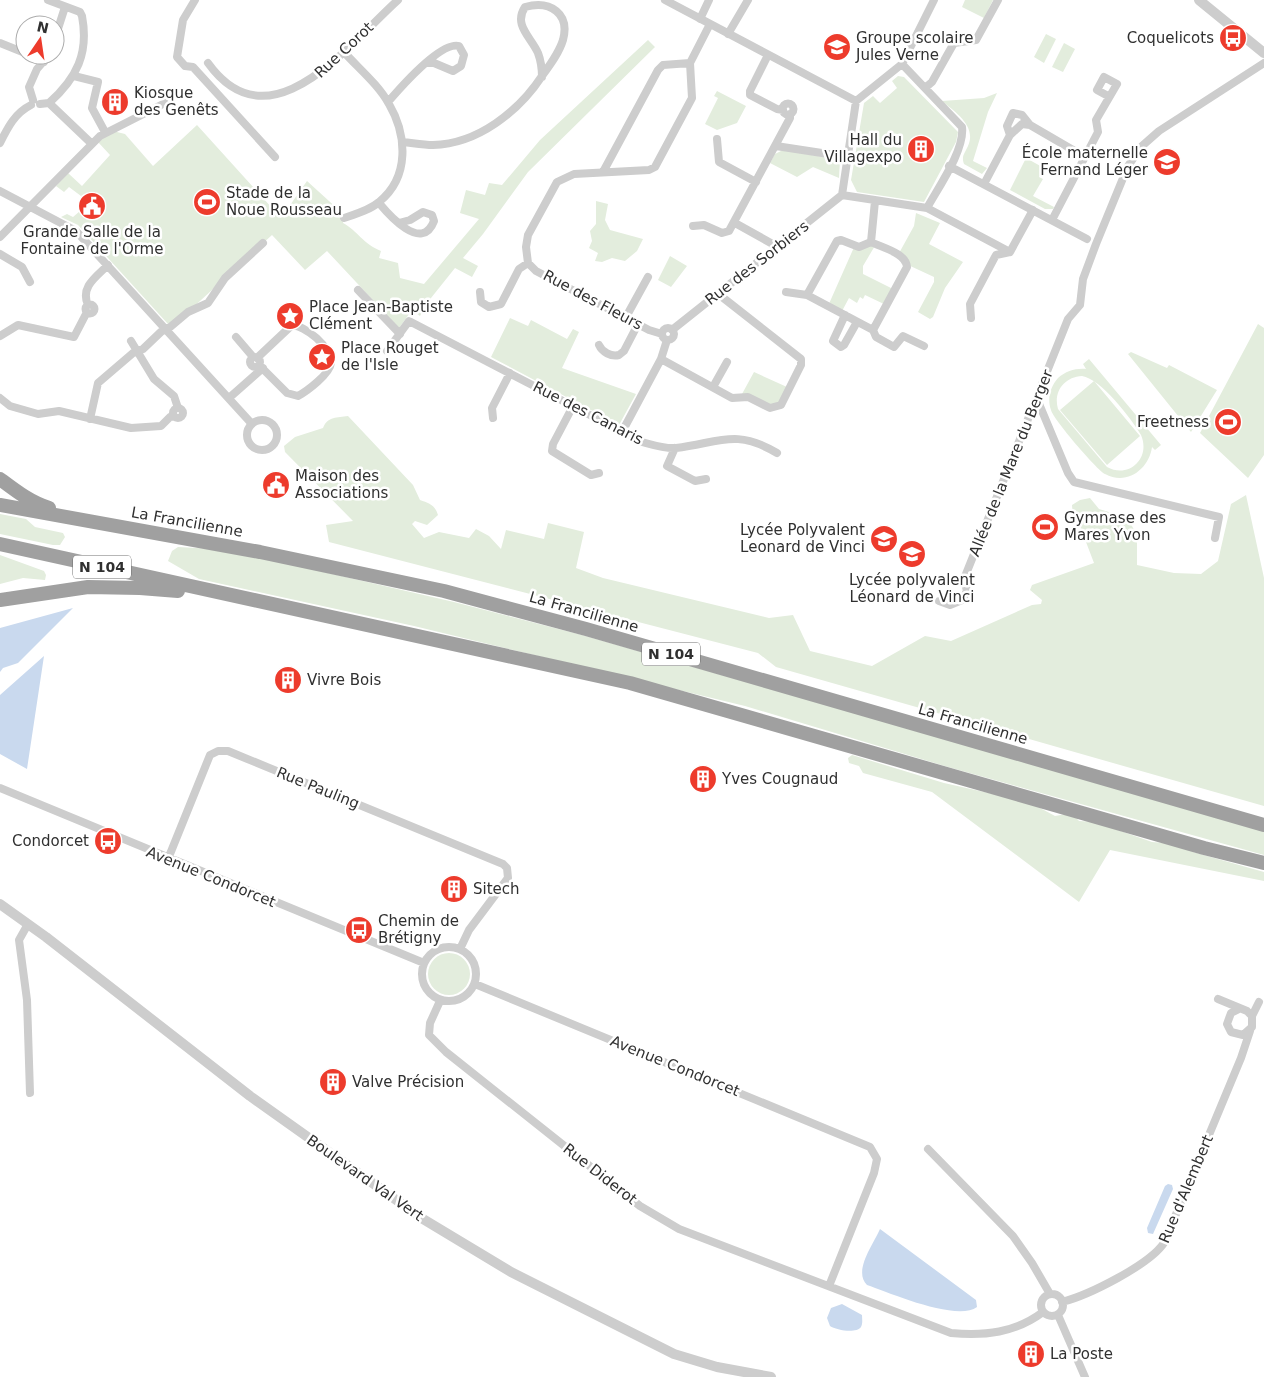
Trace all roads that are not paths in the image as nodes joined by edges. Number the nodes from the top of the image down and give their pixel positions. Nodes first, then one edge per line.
1 (48, 0) edge
2 (195, 0) edge
3 (398, 0) edge
4 (709, 0) edge
5 (748, 0) edge
6 (934, 0) edge
7 (998, 0) edge
8 (1199, 0) edge
9 (670, 1) edge
10 (65, 7) junction
11 (62, 15) edge
12 (700, 18) junction
13 (710, 24) junction
14 (728, 34) junction
15 (0, 43) edge
16 (15, 49) edge
17 (343, 51) junction
18 (1264, 53) edge
19 (768, 55) junction
20 (427, 62) junction
21 (208, 63) dead end
22 (690, 63) junction
23 (1264, 63) edge
24 (902, 64) junction
25 (41, 65) edge
26 (74, 76) junction
27 (542, 76) junction
28 (925, 88) junction
29 (1108, 96) dead end
30 (856, 101) junction
31 (388, 102) junction
32 (35, 103) junction
33 (50, 103) junction
34 (165, 103) dead end
35 (1030, 125) junction
36 (105, 132) junction
37 (1010, 135) junction
38 (717, 139) dead end
39 (0, 142) edge
40 (403, 142) junction
41 (92, 144) junction
42 (776, 146) junction
43 (275, 157) dead end
44 (848, 157) junction
45 (1085, 157) junction
46 (950, 166) junction
47 (603, 172) junction
48 (756, 182) junction
49 (984, 184) junction
50 (0, 191) edge
51 (842, 195) junction
52 (875, 201) junction
53 (379, 203) junction
54 (30, 206) junction
55 (927, 208) junction
56 (1033, 210) junction
57 (344, 218) dead end
58 (1052, 220) junction
59 (399, 223) dead end
60 (735, 223) junction
61 (693, 226) dead end
62 (0, 237) edge
63 (1087, 239) dead end
64 (871, 242) junction
65 (263, 244) dead end
66 (778, 247) junction
67 (1010, 252) junction
68 (0, 254) edge
69 (528, 263) junction
70 (108, 265) junction
71 (648, 277) dead end
72 (30, 282) dead end
73 (358, 290) dead end
74 (480, 292) dead end
75 (786, 292) dead end
76 (716, 293) junction
77 (807, 295) junction
78 (845, 315) junction
79 (626, 317) junction
80 (971, 318) dead end
81 (857, 322) junction
82 (638, 324) junction
83 (165, 328) junction
84 (872, 330) junction
85 (400, 334) junction
86 (0, 336) edge
87 (236, 337) dead end
88 (664, 337) junction
89 (131, 341) dead end
90 (599, 345) dead end
91 (924, 346) dead end
92 (136, 351) junction
93 (387, 351) dead end
94 (661, 359) junction
95 (258, 362) junction
96 (727, 362) dead end
97 (510, 372) junction
98 (713, 387) junction
99 (0, 398) edge
100 (229, 398) junction
101 (1037, 399) junction
102 (573, 406) junction
103 (493, 418) dead end
104 (90, 419) junction
105 (252, 424) dead end
106 (622, 432) junction
107 (675, 448) junction
108 (777, 453) dead end
109 (599, 473) dead end
110 (0, 479) edge
111 (706, 479) dead end
112 (0, 504) edge
113 (69, 518) junction
114 (1215, 538) dead end
115 (0, 544) edge
116 (204, 589) junction
117 (0, 600) edge
118 (939, 601) dead end
119 (0, 788) edge
120 (1264, 825) edge
121 (168, 859) junction
122 (1264, 863) edge
123 (0, 904) edge
124 (28, 924) junction
125 (460, 949) junction
126 (424, 964) junction
127 (475, 984) junction
128 (1262, 999) edge
129 (440, 1001) junction
130 (1241, 1009) junction
131 (1228, 1016) junction
132 (1252, 1016) junction
133 (1250, 1031) junction
134 (1238, 1035) junction
135 (1242, 1053) junction
136 (30, 1093) dead end
137 (928, 1149) dead end
138 (829, 1286) junction
139 (1050, 1294) junction
140 (1062, 1302) junction
141 (1043, 1312) junction
142 (1058, 1315) junction
143 (771, 1377) edge
144 (1085, 1377) edge

1 - 10 street
2 - 43 street
3 - 17 street, Rue Corot
4 - 12 street
5 - 14 street
6 - 24 street
7 - 28 street
8 - 18 street
9 - 12 street
10 - 11 street
10 - 26 street
12 - 13 street
13 - 14 street
13 - 22 street
14 - 19 street
15 - 16 street
17 - 21 street, Rue Corot
17 - 31 street
19 - 30 street
19 - 42 street
20 - 20 street
20 - 31 street
22 - 47 street
22 - 47 street, Rue des Fleurs
23 - 101 street, Allée de la Mare du Berger
24 - 28 street
24 - 30 street
25 - 32 street
26 - 33 street
26 - 36 street
27 - 27 street
27 - 40 street
28 - 46 street
29 - 45 street
30 - 44 street
31 - 40 street
32 - 33 street
32 - 39 street
33 - 41 street
34 - 36 street
35 - 37 street
35 - 37 street
35 - 45 street
36 - 41 street
37 - 49 street
38 - 48 street
40 - 53 street
41 - 54 street
42 - 44 street
42 - 48 street
44 - 51 street
45 - 58 street
46 - 49 street
46 - 55 street
47 - 69 street, Rue des Fleurs
48 - 60 street
49 - 56 street
50 - 54 street
51 - 52 street
51 - 66 street, Rue des Sorbiers
52 - 55 street
52 - 64 street
53 - 57 street
53 - 59 street
54 - 62 street
54 - 70 street
55 - 67 street
56 - 58 street
56 - 67 street
58 - 63 street
60 - 61 street
60 - 66 street
64 - 77 street
64 - 84 street
65 - 83 street
66 - 76 street, Rue des Sorbiers
67 - 80 street
68 - 72 street
69 - 74 street
69 - 79 street, Rue des Fleurs
70 - 83 street
70 - 86 street
71 - 79 street
73 - 85 street
75 - 77 street
76 - 88 street, Rue des Sorbiers
76 - 98 street
77 - 78 street
78 - 81 street
78 - 81 street
79 - 82 street, Rue des Fleurs
81 - 84 street
82 - 88 street, Rue des Fleurs
82 - 90 street
83 - 92 street
83 - 100 street
84 - 91 street
85 - 93 street
85 - 97 street, Rue des Canaris
87 - 95 street
88 - 94 street
89 - 92 street
92 - 104 street
92 - 104 street
94 - 98 street
94 - 106 street
95 - 95 street
95 - 100 street
96 - 98 street
97 - 102 street, Rue des Canaris
97 - 103 street
99 - 104 street
100 - 105 street
101 - 114 street
101 - 118 street, Allée de la Mare du Berger
102 - 106 street, Rue des Canaris
102 - 109 street
106 - 107 street, Rue des Canaris
107 - 108 street, Rue des Canaris
107 - 111 street
110 - 113 highway
112 - 113 highway, La Francilienne / N 104
113 - 120 highway, La Francilienne / N 104
115 - 116 highway, N 104
116 - 117 highway
116 - 122 highway, N 104
119 - 121 street, Avenue Condorcet
121 - 125 street, Rue Pauling
121 - 126 street, Avenue Condorcet
123 - 124 street, Boulevard Val Vert
124 - 136 street
124 - 143 street, Boulevard Val Vert
125 - 126 street
125 - 127 street
126 - 129 street
127 - 129 street
127 - 138 street, Avenue Condorcet
128 - 130 street, Rue d'Alembert
128 - 132 street, Rue d'Alembert
129 - 138 street, Rue Diderot
130 - 131 street, Rue d'Alembert
130 - 131 street
130 - 132 street
131 - 134 street
132 - 133 street, Rue d'Alembert
133 - 134 street
133 - 135 street, Rue d'Alembert
134 - 135 street
135 - 140 street, Rue d'Alembert
137 - 139 street
138 - 141 street
139 - 140 street
139 - 141 street
140 - 142 street
141 - 142 street
142 - 144 street

